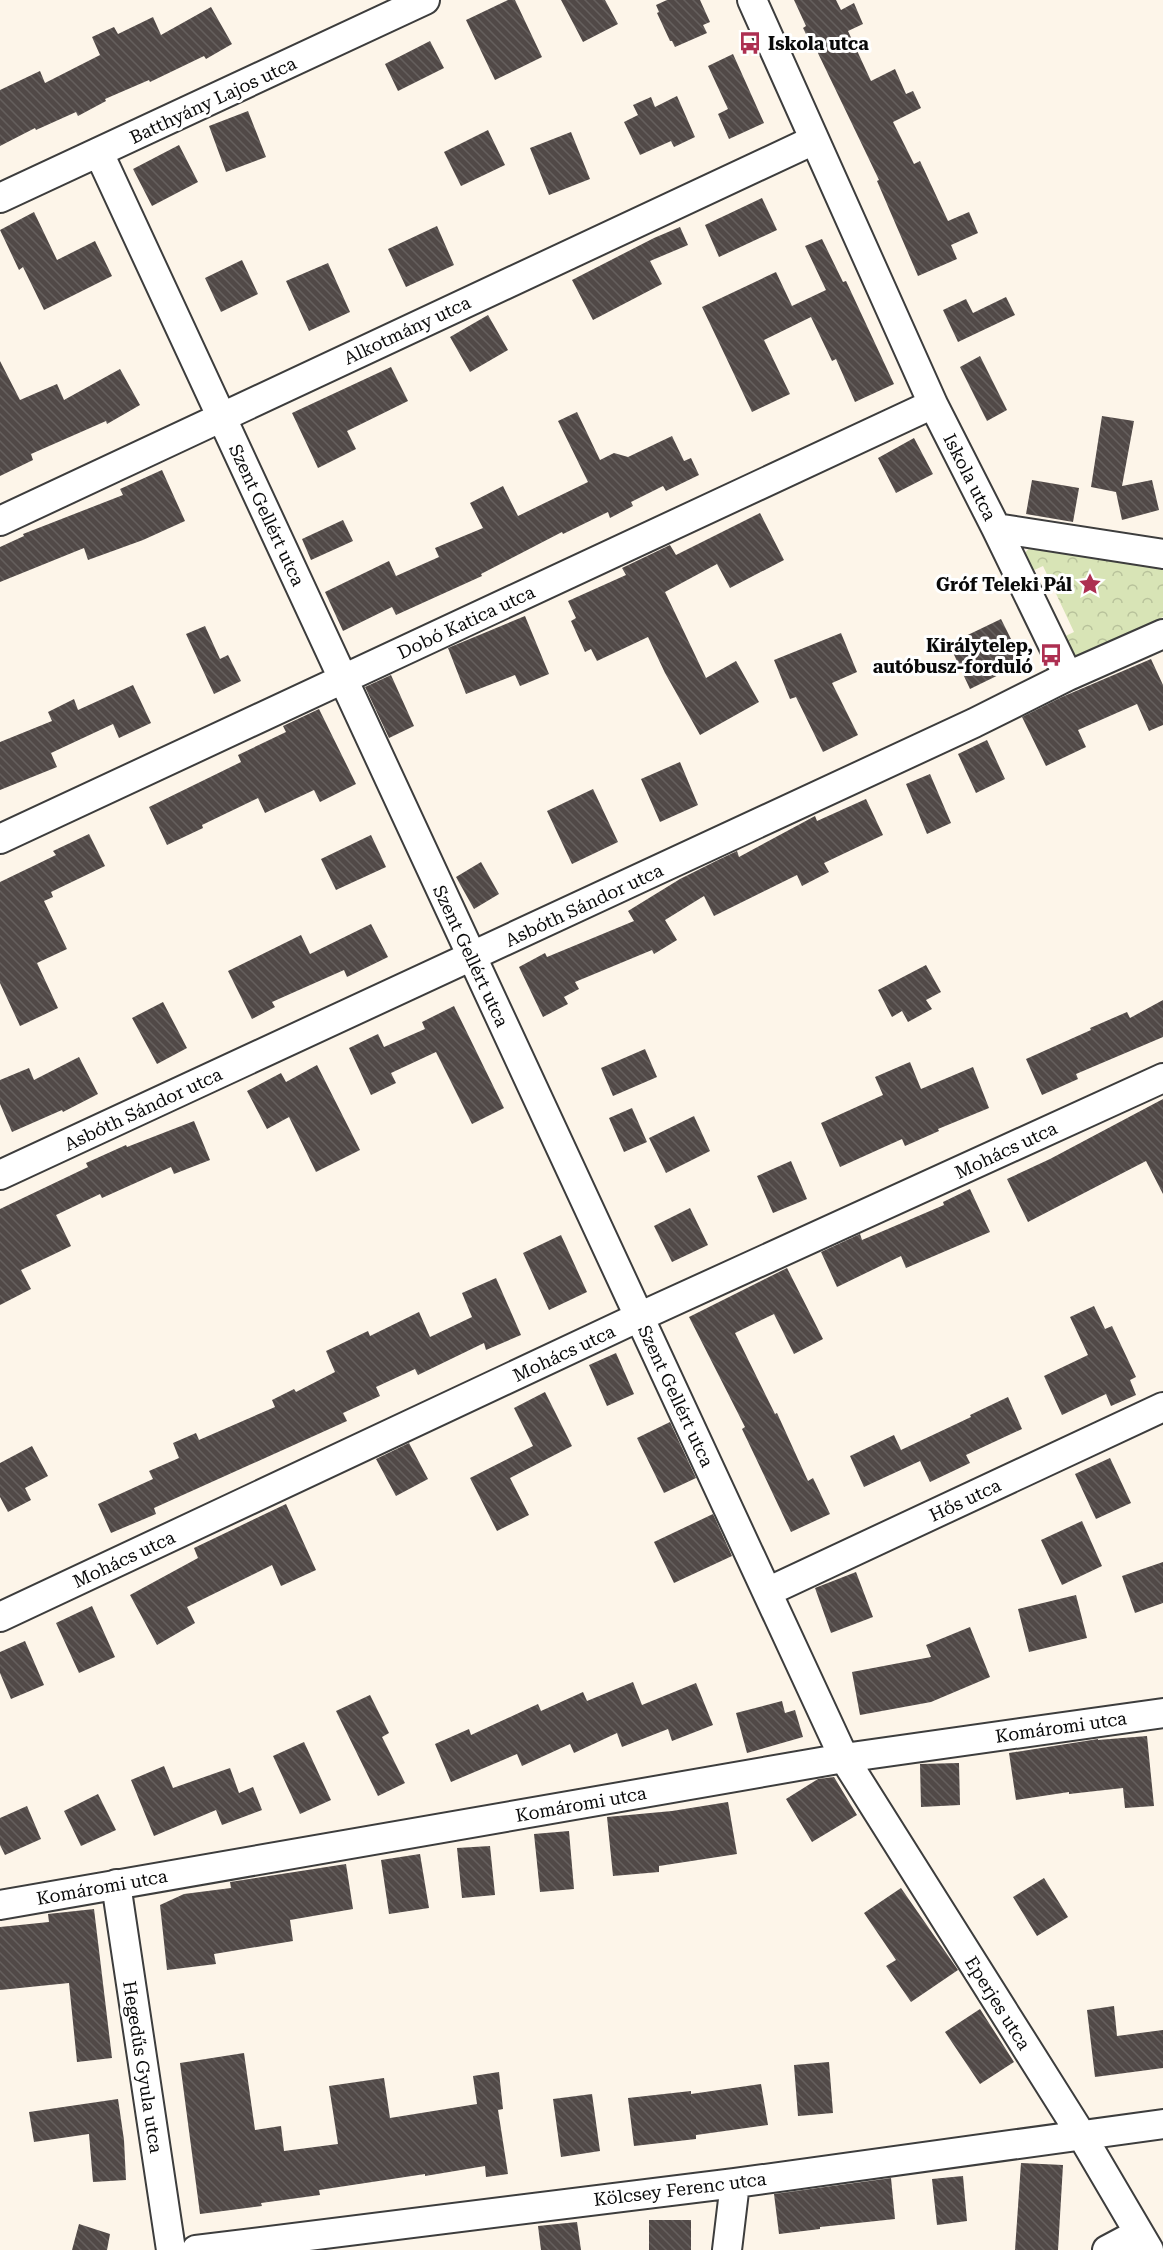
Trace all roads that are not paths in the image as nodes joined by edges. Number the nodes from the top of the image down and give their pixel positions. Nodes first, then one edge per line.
1 (425, 0) edge
2 (752, 0) edge
3 (814, 140) junction
4 (99, 153) junction
5 (0, 198) edge
6 (933, 404) junction
7 (222, 417) junction
8 (0, 521) edge
9 (996, 528) junction
10 (1163, 554) edge
11 (1163, 634) edge
12 (1068, 676) junction
13 (343, 679) junction
14 (0, 839) edge
15 (472, 958) junction
16 (1163, 1078) edge
17 (0, 1175) edge
18 (639, 1317) junction
19 (1163, 1407) edge
20 (767, 1592) junction
21 (0, 1617) edge
22 (1163, 1713) edge
23 (844, 1758) junction
24 (116, 1884) junction
25 (0, 1905) edge
26 (1163, 2124) edge
27 (1082, 2136) junction
28 (735, 2183) junction
29 (1144, 2242) edge
30 (171, 2250) edge
31 (196, 2250) edge
32 (727, 2250) edge
33 (1107, 2250) edge

1 - 4 street, Batthyány Lajos utca
2 - 3 street, Iskola utca
3 - 6 street, Iskola utca
3 - 7 street, Alkotmány utca
4 - 5 street, Batthyány Lajos utca
4 - 7 street, Szent Gellért utca
6 - 9 street, Iskola utca
6 - 13 street, Dobó Katica utca
7 - 8 street, Alkotmány utca
7 - 13 street, Szent Gellért utca
9 - 10 street
9 - 12 street, Iskola utca
11 - 12 street, Asbóth Sándor utca
12 - 15 street, Asbóth Sándor utca
13 - 14 street, Dobó Katica utca
13 - 15 street, Szent Gellért utca
15 - 17 street, Asbóth Sándor utca
15 - 18 street, Szent Gellért utca
16 - 18 street, Mohács utca
18 - 20 street, Szent Gellért utca
18 - 21 street, Mohács utca
19 - 20 street, Hős utca
20 - 23 street, Szent Gellért utca
22 - 23 street, Komáromi utca
23 - 24 street, Komáromi utca
23 - 27 street, Eperjes utca
24 - 25 street, Komáromi utca
24 - 30 street, Hegedűs Gyula utca
26 - 27 street, Kölcsey Ferenc utca
27 - 28 street, Kölcsey Ferenc utca
27 - 29 street, Eperjes utca
28 - 31 street, Kölcsey Ferenc utca
28 - 32 street
29 - 33 street

